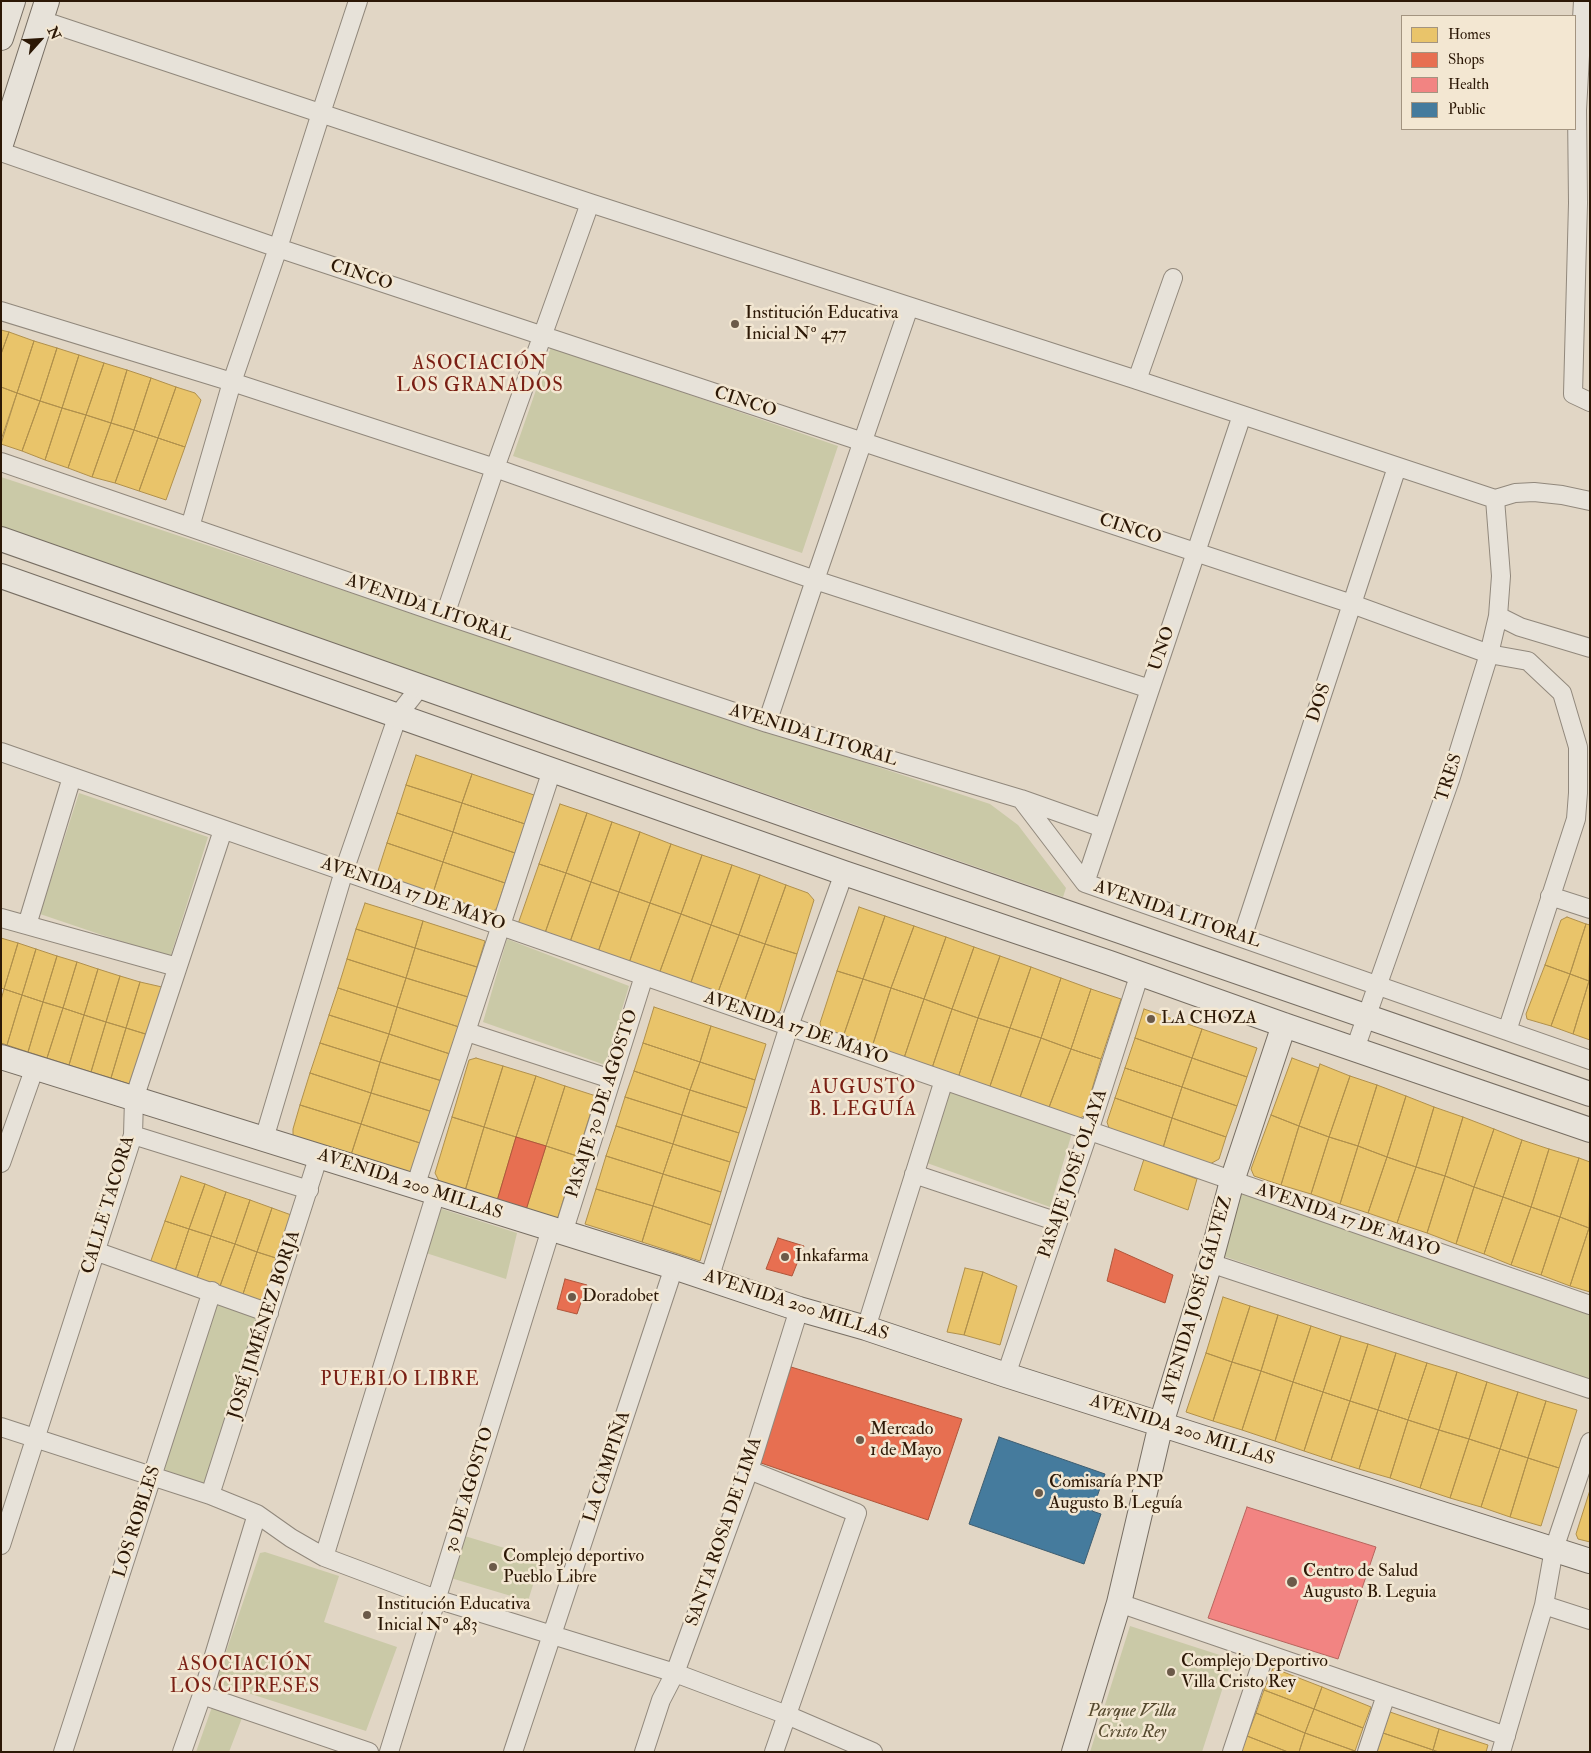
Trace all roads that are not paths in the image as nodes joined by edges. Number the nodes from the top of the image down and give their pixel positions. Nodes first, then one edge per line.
1 (13, 1) edge
2 (358, 1) edge
3 (1583, 1) edge
4 (44, 10) edge
5 (1, 38) edge
6 (320, 113) junction
7 (1, 144) edge
8 (1, 152) edge
9 (590, 203) junction
10 (278, 248) junction
11 (1174, 278) dead end
12 (909, 307) junction
13 (1, 311) edge
14 (543, 336) junction
15 (1137, 380) junction
16 (232, 382) junction
17 (1590, 402) edge
18 (1242, 415) junction
19 (864, 442) junction
20 (1, 462) edge
21 (1397, 467) junction
22 (495, 468) junction
23 (1495, 499) junction
24 (1590, 501) edge
25 (190, 528) junction
26 (1, 539) edge
27 (1196, 552) junction
28 (2, 577) edge
29 (815, 580) junction
30 (1352, 604) junction
31 (445, 615) junction
32 (1498, 616) junction
33 (1590, 648) edge
34 (1489, 654) junction
35 (420, 687) junction
36 (1150, 689) junction
37 (398, 715) junction
38 (767, 723) junction
39 (1, 752) edge
40 (552, 770) junction
41 (72, 777) junction
42 (1584, 795) edge
43 (1021, 799) junction
44 (1103, 828) junction
45 (223, 830) junction
46 (344, 872) junction
47 (844, 873) junction
48 (1085, 882) junction
49 (1550, 896) junction
50 (1590, 909) edge
51 (1, 918) edge
52 (27, 925) junction
53 (500, 926) junction
54 (1242, 938) junction
55 (177, 967) junction
56 (1140, 973) junction
57 (644, 976) junction
58 (1377, 985) junction
59 (1366, 1016) junction
60 (1284, 1025) junction
61 (789, 1026) junction
62 (1507, 1031) junction
63 (467, 1032) junction
64 (1355, 1049) junction
65 (1, 1057) edge
66 (1590, 1060) edge
67 (35, 1067) junction
68 (611, 1079) junction
69 (944, 1080) junction
70 (1590, 1094) edge
71 (134, 1099) junction
72 (1590, 1130) edge
73 (1089, 1131) junction
74 (133, 1135) junction
75 (264, 1139) junction
76 (319, 1155) junction
77 (1, 1163) edge
78 (914, 1174) junction
79 (1232, 1181) junction
80 (308, 1190) junction
81 (426, 1190) junction
82 (1058, 1222) junction
83 (557, 1231) junction
84 (96, 1251) junction
85 (1210, 1263) junction
86 (674, 1267) junction
87 (710, 1279) junction
88 (212, 1291) junction
89 (1590, 1305) edge
90 (799, 1309) junction
91 (269, 1313) junction
92 (866, 1328) junction
93 (1006, 1375) junction
94 (1590, 1389) edge
95 (1162, 1424) junction
96 (1, 1427) edge
97 (36, 1438) junction
98 (1590, 1442) edge
99 (749, 1470) junction
100 (153, 1477) junction
101 (210, 1495) junction
102 (257, 1514) junction
103 (1, 1545) edge
104 (1554, 1549) junction
105 (324, 1557) junction
106 (1590, 1561) edge
107 (436, 1598) junction
108 (1119, 1603) junction
109 (1544, 1605) junction
110 (1590, 1620) edge
111 (552, 1635) junction
112 (1265, 1653) junction
113 (675, 1673) junction
114 (202, 1695) junction
115 (1386, 1695) junction
116 (787, 1715) junction
117 (1504, 1744) edge
118 (64, 1752) edge
119 (182, 1752) edge
120 (369, 1752) edge
121 (389, 1752) edge
122 (514, 1752) edge
123 (644, 1752) edge
124 (774, 1752) edge
125 (874, 1752) edge
126 (1074, 1752) edge
127 (1232, 1752) edge
128 (1367, 1752) edge

1 - 5 main road
2 - 6 street
3 - 17 street
4 - 6 street
4 - 7 main road
6 - 9 street
6 - 10 street
8 - 10 street, CINCO
9 - 12 street
9 - 14 street
10 - 14 street, CINCO
10 - 16 street
11 - 15 street
12 - 15 street
12 - 19 street
13 - 16 street
14 - 19 street, CINCO
14 - 22 street
15 - 18 street
16 - 22 street
16 - 25 street
18 - 21 street
18 - 27 street, UNO
19 - 27 street, CINCO
19 - 29 street
20 - 25 street, AVENIDA LITORAL
21 - 23 street
21 - 30 street, DOS
22 - 29 street
22 - 31 street
23 - 24 street
23 - 32 street, TRES
25 - 31 street, AVENIDA LITORAL
26 - 35 main road, AVENIDA LITORAL
27 - 30 street, CINCO
27 - 36 street, UNO
28 - 37 main road
29 - 36 street
29 - 38 street
30 - 34 street, CINCO
30 - 54 street, DOS
31 - 38 street, AVENIDA LITORAL
32 - 33 street
32 - 34 street, TRES
34 - 42 street, CINCO
34 - 58 street, TRES
35 - 37 street
35 - 59 main road, AVENIDA LITORAL
36 - 44 street, UNO
37 - 40 main road
37 - 46 street
38 - 43 street, AVENIDA LITORAL
39 - 41 street, AVENIDA 17 DE MAYO
40 - 47 main road
40 - 53 street
41 - 45 street, AVENIDA 17 DE MAYO
41 - 52 street
42 - 49 street, CINCO
43 - 44 street
43 - 48 street, AVENIDA LITORAL
44 - 48 street, UNO
45 - 46 street, AVENIDA 17 DE MAYO
45 - 55 street, CALLE TACORA
46 - 53 street, AVENIDA 17 DE MAYO
46 - 75 street
47 - 56 main road
47 - 61 street
48 - 54 street, AVENIDA LITORAL
49 - 50 street
49 - 62 street, CINCO
51 - 52 street
52 - 55 street
53 - 57 street, AVENIDA 17 DE MAYO
53 - 63 street
54 - 58 street, AVENIDA LITORAL
55 - 71 street, CALLE TACORA
56 - 60 main road
56 - 73 street, PASAJE JOSÉ OLAYA
57 - 61 street, AVENIDA 17 DE MAYO
57 - 68 street, PASAJE 30 DE AGOSTO
58 - 59 street, TRES
58 - 62 street, AVENIDA LITORAL
59 - 64 street, TRES
59 - 70 main road, AVENIDA LITORAL
60 - 64 main road
60 - 79 main road, AVENIDA JOSÉ GÁLVEZ
61 - 69 street, AVENIDA 17 DE MAYO
61 - 87 street
62 - 66 street, AVENIDA LITORAL
63 - 68 street
63 - 81 street
64 - 72 main road
65 - 67 main road, AVENIDA 200 MILLAS
67 - 71 main road, AVENIDA 200 MILLAS
67 - 77 street
68 - 83 street, PASAJE 30 DE AGOSTO
69 - 73 street, AVENIDA 17 DE MAYO
69 - 78 street
71 - 74 street, CALLE TACORA
71 - 75 main road, AVENIDA 200 MILLAS
73 - 79 street, AVENIDA 17 DE MAYO
73 - 82 street, PASAJE JOSÉ OLAYA
74 - 80 street
74 - 84 street, CALLE TACORA
75 - 76 main road, AVENIDA 200 MILLAS
76 - 80 street, JOSÉ JIMÉNEZ BORJA
76 - 81 main road, AVENIDA 200 MILLAS
78 - 82 street
78 - 92 street
79 - 85 main road, AVENIDA JOSÉ GÁLVEZ
79 - 89 street, AVENIDA 17 DE MAYO
80 - 91 street, JOSÉ JIMÉNEZ BORJA
81 - 83 main road, AVENIDA 200 MILLAS
81 - 105 street
82 - 93 street, PASAJE JOSÉ OLAYA
83 - 86 main road, AVENIDA 200 MILLAS
83 - 107 street, 30 DE AGOSTO
84 - 88 street
84 - 97 street, CALLE TACORA
85 - 94 street
85 - 95 main road, AVENIDA JOSÉ GÁLVEZ
86 - 87 main road, AVENIDA 200 MILLAS
86 - 111 street, LA CAMPIÑA
87 - 90 main road, AVENIDA 200 MILLAS
88 - 91 street
88 - 100 street, LOS ROBLES
90 - 92 main road, AVENIDA 200 MILLAS
90 - 99 street, SANTA ROSA DE LIMA
91 - 101 street, JOSÉ JIMÉNEZ BORJA
92 - 93 main road, AVENIDA 200 MILLAS
93 - 95 main road, AVENIDA 200 MILLAS
95 - 104 main road, AVENIDA 200 MILLAS
95 - 108 main road, AVENIDA JOSÉ GÁLVEZ
96 - 97 street
97 - 100 street
97 - 103 street, CALLE TACORA
98 - 104 street
99 - 113 street, SANTA ROSA DE LIMA
99 - 116 street
100 - 101 street
100 - 118 street, LOS ROBLES
101 - 102 street
102 - 105 street
102 - 114 street
104 - 106 main road, AVENIDA 200 MILLAS
104 - 109 street
105 - 107 street
107 - 111 street
107 - 121 street, 30 DE AGOSTO
108 - 112 street
108 - 126 main road, AVENIDA JOSÉ GÁLVEZ
109 - 110 street
109 - 117 street
111 - 113 street
111 - 122 street, LA CAMPIÑA
112 - 115 street
112 - 127 street
113 - 116 street
113 - 123 street, SANTA ROSA DE LIMA
114 - 119 street
114 - 120 street
115 - 117 street
115 - 128 street
116 - 124 street
116 - 125 street

